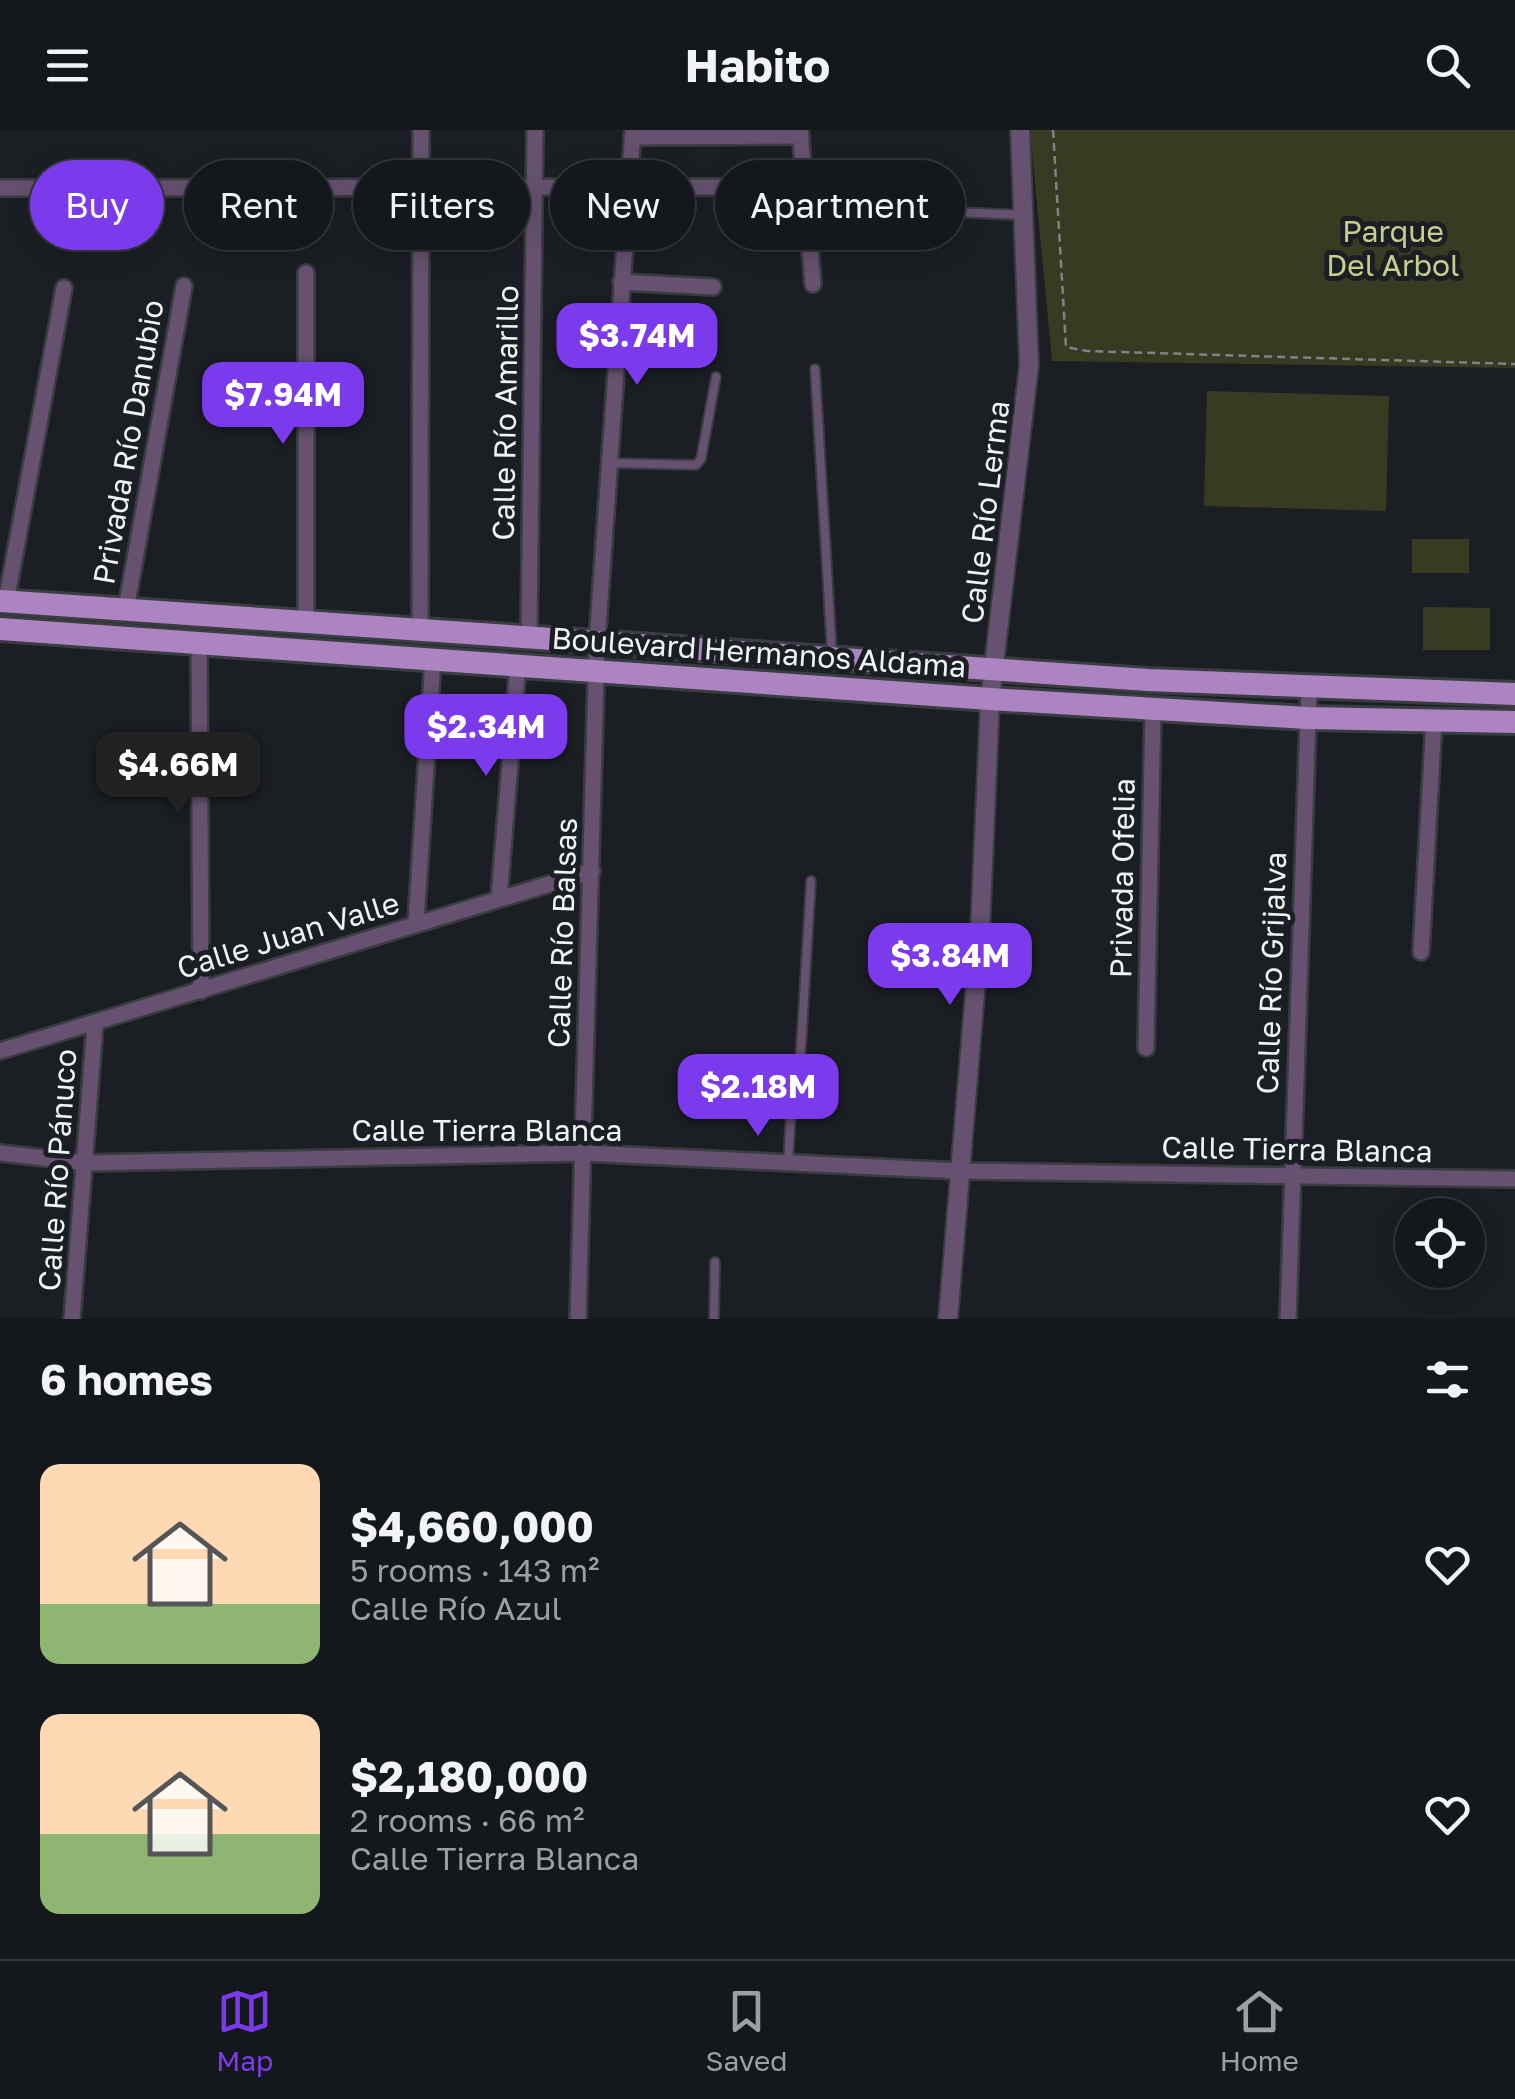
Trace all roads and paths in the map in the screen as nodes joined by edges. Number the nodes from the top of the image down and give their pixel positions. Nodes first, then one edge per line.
1 (421, 130) edge
2 (535, 130) edge
3 (1020, 130) edge
4 (1052, 130) edge
5 (801, 133) edge
6 (633, 134) edge
7 (422, 160) edge
8 (630, 160) edge
9 (802, 160) edge
10 (353, 186) edge
11 (530, 186) edge
12 (536, 186) junction
13 (550, 186) edge
14 (0, 188) edge
15 (965, 212) edge
16 (1025, 215) junction
17 (422, 250) edge
18 (623, 250) edge
19 (810, 250) edge
20 (306, 273) dead end
21 (621, 282) junction
22 (813, 284) dead end
23 (184, 286) dead end
24 (713, 287) dead end
25 (64, 288) dead end
26 (1515, 364) edge
27 (816, 369) dead end
28 (716, 377) dead end
29 (609, 463) junction
30 (3, 602) edge
31 (126, 608) junction
32 (306, 620) junction
33 (420, 628) junction
34 (0, 629) edge
35 (529, 637) junction
36 (597, 642) junction
37 (200, 643) junction
38 (433, 658) junction
39 (832, 659) junction
40 (518, 664) junction
41 (598, 670) junction
42 (994, 670) junction
43 (1308, 689) junction
44 (1515, 694) edge
45 (990, 699) junction
46 (1153, 709) junction
47 (1307, 718) junction
48 (1434, 720) junction
49 (1515, 722) edge
50 (592, 871) junction
51 (811, 881) dead end
52 (500, 898) junction
53 (416, 923) junction
54 (1421, 952) dead end
55 (201, 991) junction
56 (95, 1024) junction
57 (1146, 1048) dead end
58 (0, 1050) edge
59 (0, 1154) edge
60 (583, 1154) junction
61 (87, 1163) junction
62 (788, 1163) junction
63 (961, 1171) junction
64 (1291, 1178) junction
65 (1515, 1179) edge
66 (715, 1262) dead end
67 (72, 1319) edge
68 (578, 1319) edge
69 (714, 1319) edge
70 (948, 1319) edge
71 (1288, 1319) edge

1 - 7 street
2 - 12 street, Calle Río Amarillo
3 - 16 street, Calle Río Lerma
4 - 26 path
5 - 6 street
5 - 9 street
6 - 8 street, Calle Río Balsas
10 - 14 street
11 - 12 street
12 - 13 street
12 - 35 street, Calle Río Amarillo
15 - 16 lane
16 - 42 street, Calle Río Lerma
17 - 33 street
18 - 21 street, Calle Río Balsas
19 - 22 street
20 - 32 street
21 - 24 street
21 - 29 street, Calle Río Balsas
23 - 31 street, Privada Río Danubio
25 - 30 street
27 - 39 lane
28 - 29 lane
29 - 36 street, Calle Río Balsas
30 - 31 main road, Boulevard Hermanos Aldama
31 - 32 main road, Boulevard Hermanos Aldama
32 - 33 main road, Boulevard Hermanos Aldama
33 - 35 main road, Boulevard Hermanos Aldama
34 - 37 main road, Boulevard Hermanos Aldama
35 - 36 main road, Boulevard Hermanos Aldama
36 - 39 main road, Boulevard Hermanos Aldama
36 - 41 street, Calle Río Balsas
37 - 38 main road, Boulevard Hermanos Aldama
37 - 55 street
38 - 40 main road, Boulevard Hermanos Aldama
38 - 53 street
39 - 42 main road, Boulevard Hermanos Aldama
40 - 41 main road, Boulevard Hermanos Aldama
40 - 52 street
41 - 45 main road, Boulevard Hermanos Aldama
41 - 50 street, Calle Río Balsas
42 - 43 main road, Boulevard Hermanos Aldama
42 - 45 street, Calle Río Lerma
43 - 44 main road, Boulevard Hermanos Aldama
43 - 47 street, Calle Río Grijalva
45 - 46 main road, Boulevard Hermanos Aldama
45 - 63 street, Calle Río Lerma
46 - 47 main road, Boulevard Hermanos Aldama
46 - 57 street, Privada Ofelia
47 - 48 main road, Boulevard Hermanos Aldama
47 - 64 street, Calle Río Grijalva
48 - 49 main road, Boulevard Hermanos Aldama
48 - 54 street
50 - 52 street, Calle Juan Valle
50 - 60 street, Calle Río Balsas
51 - 62 lane
52 - 53 street, Calle Juan Valle
53 - 55 street, Calle Juan Valle
55 - 56 street, Calle Juan Valle
56 - 58 street, Calle Juan Valle
56 - 61 street, Calle Río Pánuco
59 - 61 street, Calle Tierra Blanca
60 - 61 street, Calle Tierra Blanca
60 - 62 street, Calle Tierra Blanca
60 - 68 street, Calle Río Balsas
61 - 67 street, Calle Río Pánuco
62 - 63 street, Calle Tierra Blanca
63 - 64 street, Calle Tierra Blanca
63 - 70 street, Calle Río Lerma
64 - 65 street, Calle Tierra Blanca
64 - 71 street, Calle Río Grijalva
66 - 69 lane

